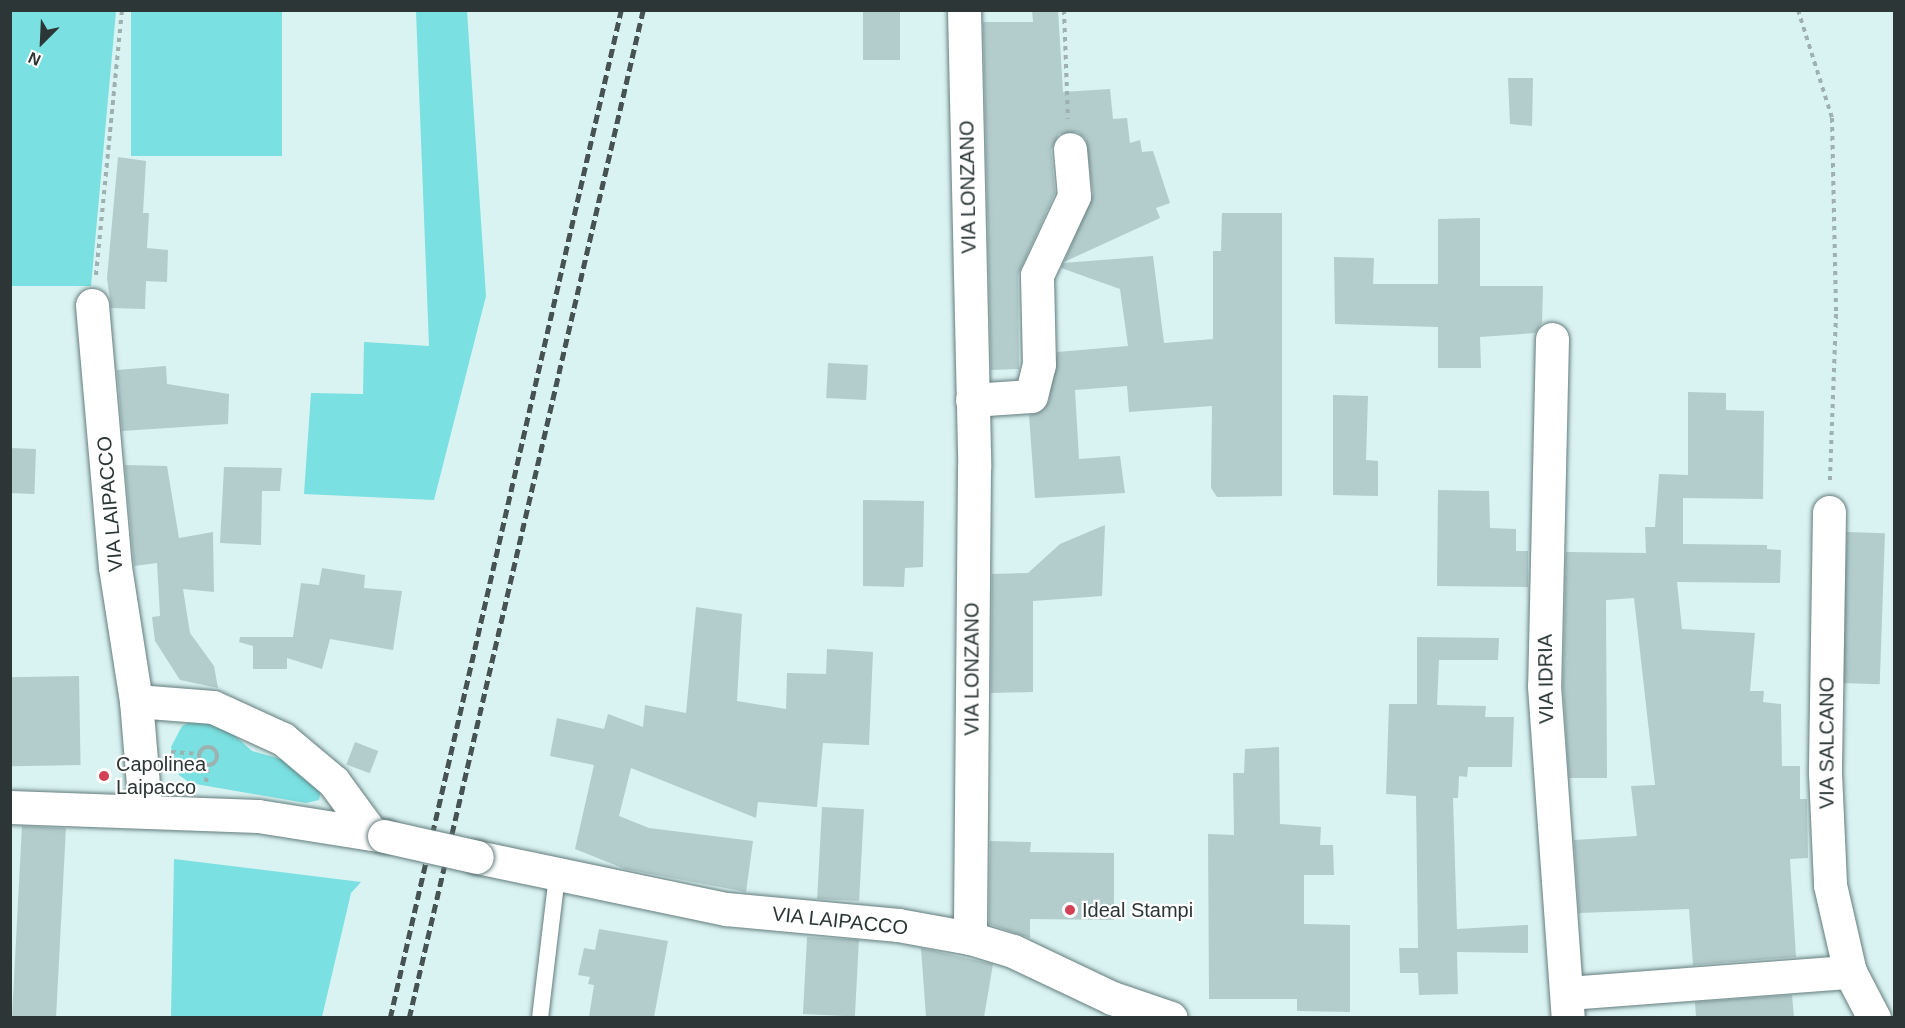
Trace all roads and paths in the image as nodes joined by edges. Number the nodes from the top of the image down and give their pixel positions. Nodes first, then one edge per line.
1 (122, 10) edge
2 (964, 10) edge
3 (1064, 10) edge
4 (1798, 10) edge
5 (1070, 149) joint
6 (92, 305) joint
7 (1552, 339) dead end
8 (972, 399) junction
9 (1828, 512) joint
10 (136, 701) junction
11 (172, 752) dead end
12 (200, 754) junction
13 (208, 765) junction
14 (206, 789) dead end
15 (10, 807) edge
16 (145, 809) junction
17 (378, 835) junction
18 (557, 875) junction
19 (970, 938) junction
20 (1850, 972) junction
21 (1568, 1005) edge
22 (1121, 1008) edge
23 (540, 1017) edge
24 (1171, 1017) edge
25 (1874, 1017) edge

1 - 6 path
2 - 8 street, VIA LONZANO
3 - 5 path
4 - 9 path
5 - 8 street
6 - 10 street, VIA LAIPACCO
7 - 21 street, VIA IDRIA
8 - 19 street, VIA LONZANO
9 - 20 street, VIA SALCANO
10 - 16 street, VIA LAIPACCO
10 - 17 street
11 - 12 path
12 - 13 path
12 - 13 path
13 - 14 path
15 - 16 street, VIA LAIPACCO
16 - 17 street, VIA LAIPACCO
17 - 18 street, VIA LAIPACCO, bridge
18 - 19 street, VIA LAIPACCO
18 - 23 lane
19 - 22 street, VIA LAIPACCO
20 - 21 street
20 - 25 street, VIA SALCANO
22 - 24 street, VIA LAIPACCO

